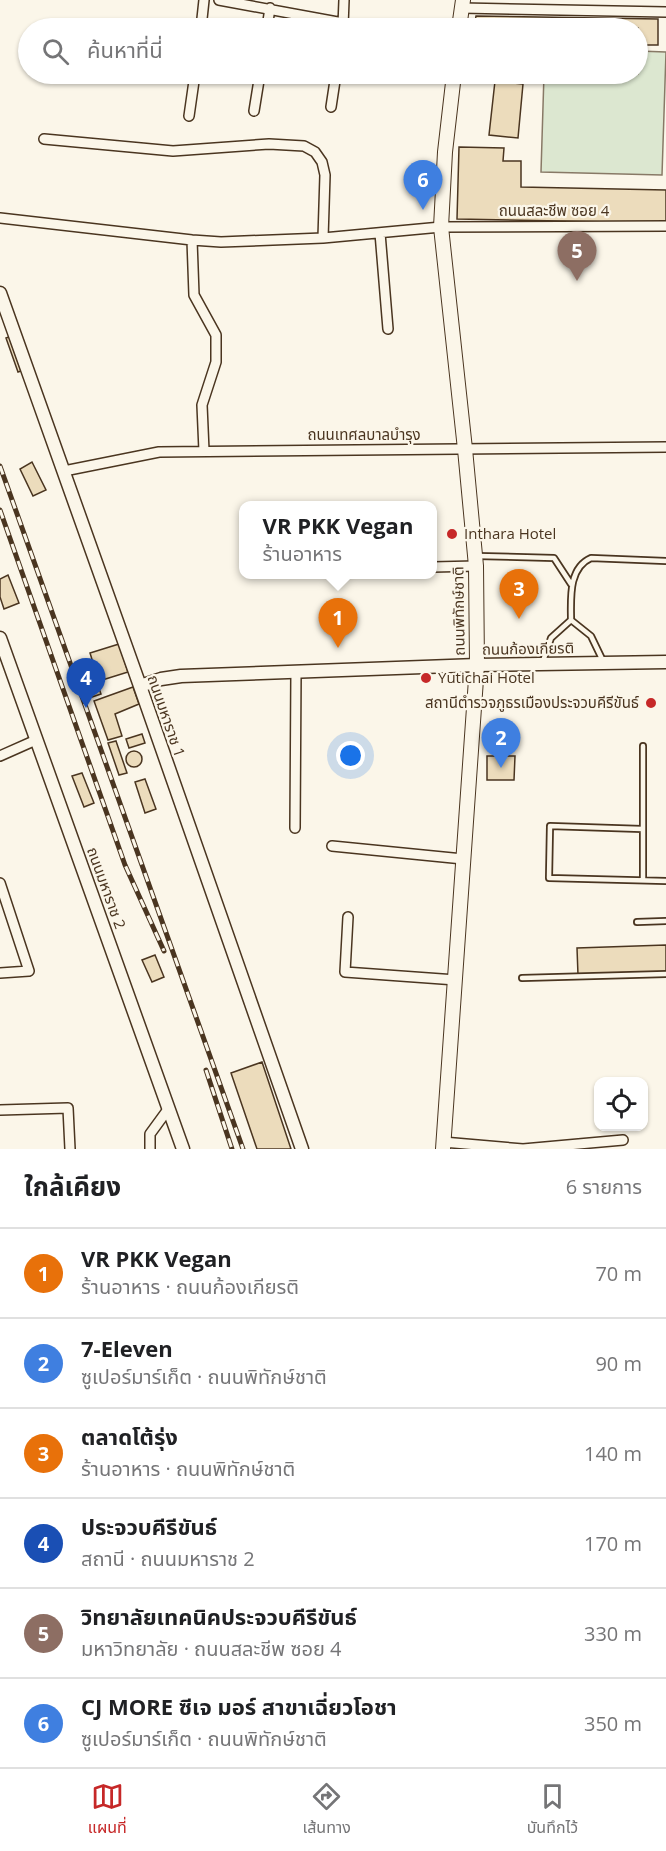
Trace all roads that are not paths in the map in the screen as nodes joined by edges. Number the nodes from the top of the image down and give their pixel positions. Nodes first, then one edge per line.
1 (204, 0) edge
2 (219, 0) edge
3 (344, 0) edge
4 (462, 4) edge
5 (270, 8) junction
6 (666, 12) edge
7 (202, 18) edge
8 (268, 18) edge
9 (311, 18) edge
10 (343, 18) edge
11 (194, 84) edge
12 (258, 84) edge
13 (334, 84) edge
14 (453, 84) edge
15 (331, 107) dead end
16 (254, 111) dead end
17 (189, 116) dead end
18 (44, 139) dead end
19 (0, 218) edge
20 (666, 226) edge
21 (441, 227) junction
22 (380, 233) junction
23 (323, 238) junction
24 (192, 240) junction
25 (0, 293) edge
26 (388, 329) dead end
27 (666, 447) edge
28 (465, 449) junction
29 (204, 451) junction
30 (64, 471) junction
31 (475, 561) junction
32 (666, 561) edge
33 (437, 566) edge
34 (571, 584) junction
35 (571, 620) junction
36 (0, 638) edge
37 (666, 662) edge
38 (604, 663) junction
39 (542, 664) junction
40 (477, 665) junction
41 (296, 671) junction
42 (140, 686) junction
43 (36, 740) junction
44 (643, 746) dead end
45 (0, 756) edge
46 (295, 828) dead end
47 (642, 829) junction
48 (332, 846) dead end
49 (463, 859) junction
50 (643, 880) junction
51 (666, 881) edge
52 (0, 883) edge
53 (4, 910) edge
54 (348, 917) dead end
55 (666, 921) edge
56 (637, 922) dead end
57 (0, 974) edge
58 (666, 974) edge
59 (522, 978) dead end
60 (456, 980) junction
61 (170, 1108) junction
62 (0, 1110) edge
63 (623, 1140) dead end
64 (443, 1146) edge
65 (70, 1149) edge
66 (150, 1149) edge
67 (183, 1149) edge
68 (302, 1149) edge
69 (523, 1149) edge

1 - 7 street
2 - 5 street
3 - 10 street
4 - 6 street
5 - 8 street
5 - 9 street
11 - 17 street
12 - 16 street
13 - 15 street
14 - 21 main road, ถนนพิทักษ์ชาติ
18 - 23 street
19 - 24 street, ถนนสละชีพ ซอย 4
20 - 21 street, ถนนสละชีพ ซอย 4
21 - 22 street, ถนนสละชีพ ซอย 4
21 - 28 main road, ถนนพิทักษ์ชาติ
22 - 23 street, ถนนสละชีพ ซอย 4
22 - 26 street
23 - 24 street, ถนนสละชีพ ซอย 4
24 - 29 street
25 - 30 street, ถนนมหาราช 1
27 - 28 street, ถนนเทศลบาลบำรุง
28 - 29 street, ถนนเทศลบาลบำรุง
28 - 31 main road, ถนนพิทักษ์ชาติ
29 - 30 street, ถนนเทศลบาลบำรุง
30 - 42 street, ถนนมหาราช 1
31 - 33 street
31 - 34 lane
31 - 40 main road, ถนนพิทักษ์ชาติ
32 - 34 lane
34 - 35 lane
35 - 38 lane
35 - 39 lane
36 - 43 street, ถนนมหาราช 2
37 - 38 street, ถนนก้องเกียรติ
38 - 39 street, ถนนก้องเกียรติ
39 - 40 street, ถนนก้องเกียรติ
40 - 41 street, ถนนก้องเกียรติ
40 - 49 main road, ถนนพิทักษ์ชาติ
41 - 42 street, ถนนก้องเกียรติ
41 - 46 street
42 - 68 street, ถนนมหาราช 1
43 - 45 street
43 - 61 street, ถนนมหาราช 2
44 - 47 lane
47 - 50 lane
47 - 50 lane
48 - 49 street
49 - 60 main road, ถนนพิทักษ์ชาติ
50 - 51 lane
52 - 53 street
53 - 57 street
54 - 60 street
55 - 56 lane
58 - 59 lane
60 - 64 main road, ถนนพิทักษ์ชาติ
61 - 66 street
61 - 67 street, ถนนมหาราช 2
62 - 65 street
63 - 69 street
64 - 69 street

